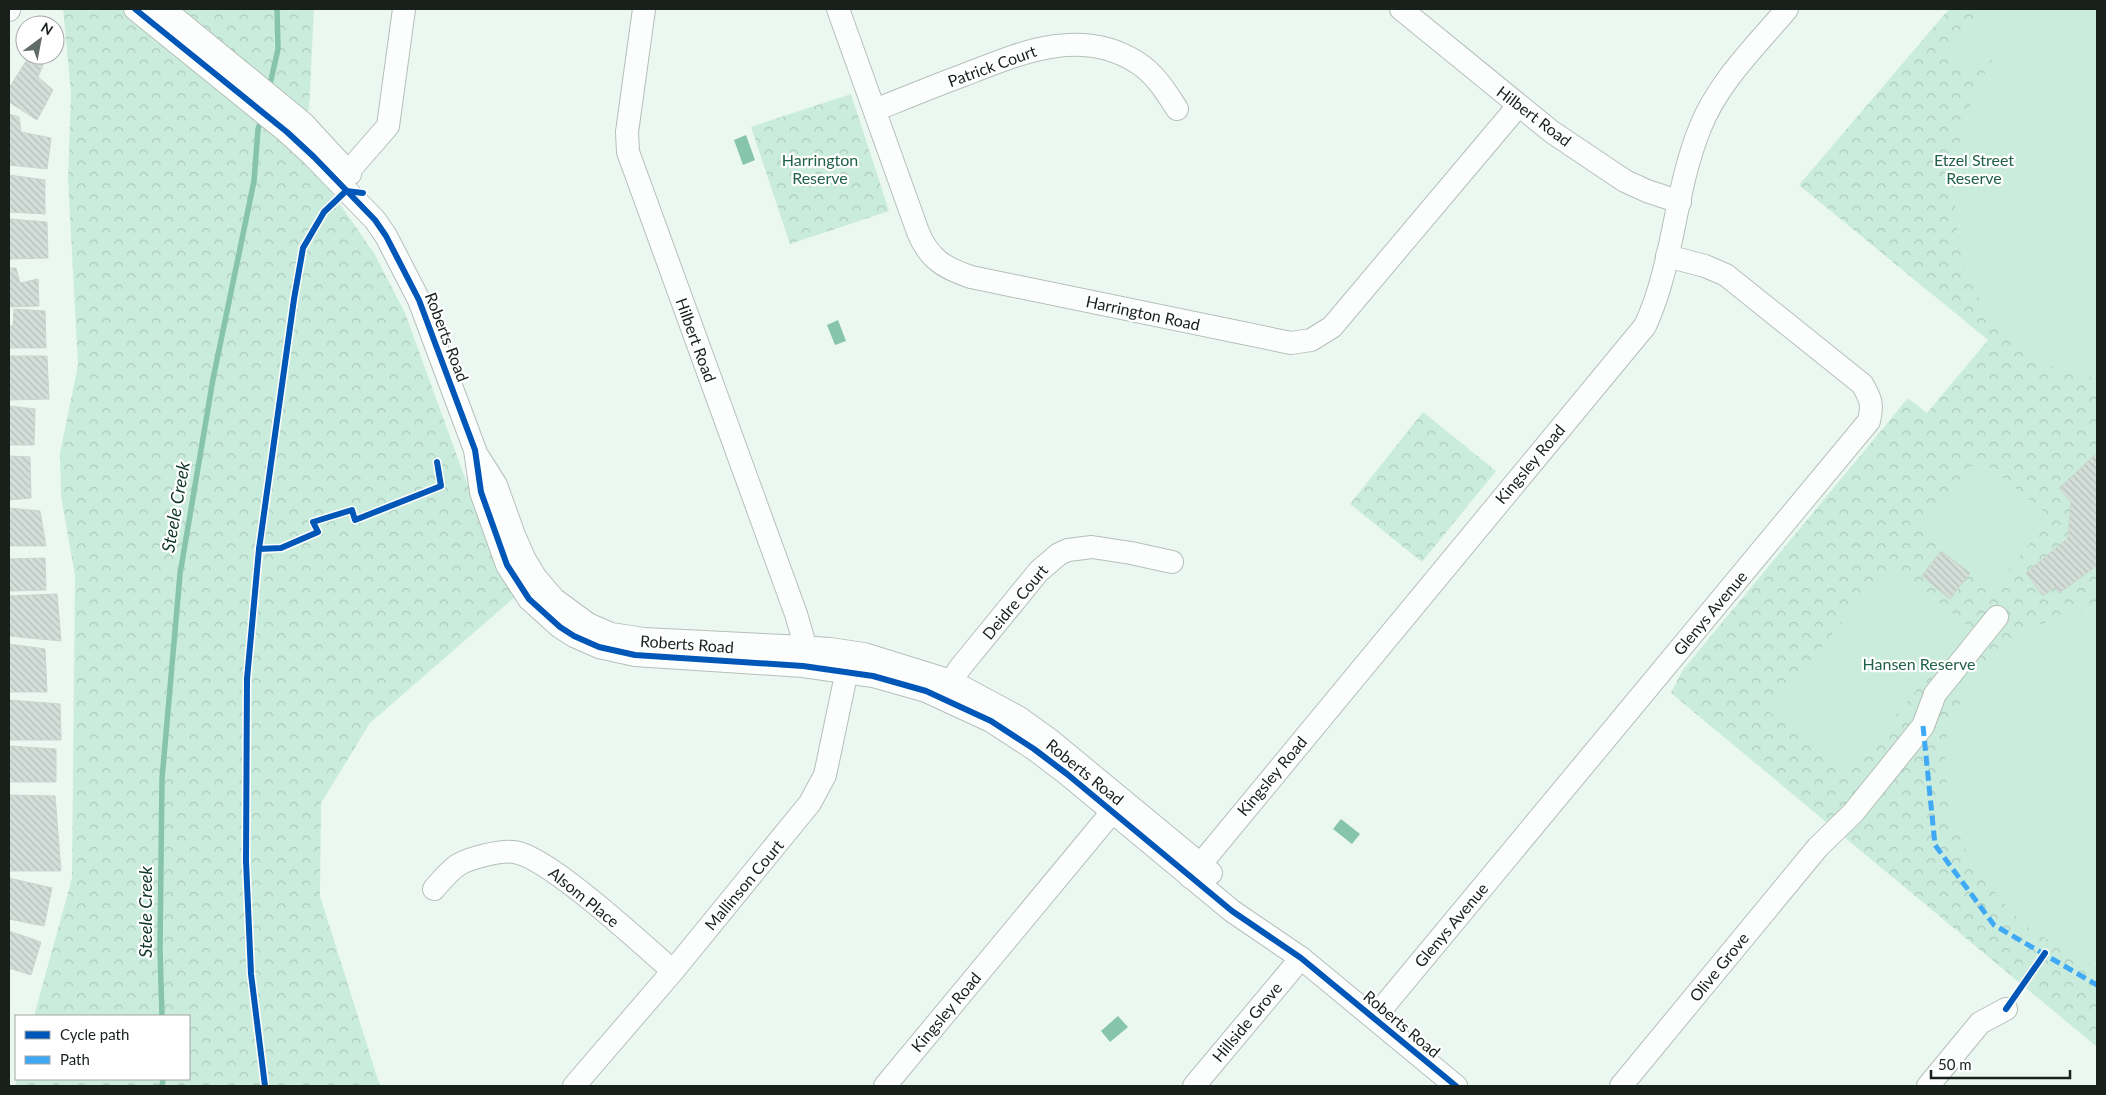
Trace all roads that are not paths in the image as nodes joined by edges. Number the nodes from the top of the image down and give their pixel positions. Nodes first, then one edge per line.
1 (135, 9) edge
2 (164, 9) edge
3 (404, 9) edge
4 (644, 9) edge
5 (838, 9) edge
6 (1401, 9) edge
7 (1787, 9) edge
8 (249, 89) junction
9 (1518, 106) junction
10 (1177, 109) dead end
11 (875, 110) junction
12 (340, 170) junction
13 (1680, 202) junction
14 (1667, 256) junction
15 (1172, 562) dead end
16 (1997, 617) dead end
17 (803, 656) junction
18 (849, 662) junction
19 (946, 689) junction
20 (1117, 806) junction
21 (1195, 870) junction
22 (434, 889) dead end
23 (1301, 958) junction
24 (673, 971) junction
25 (2006, 1009) dead end
26 (1374, 1018) junction
27 (574, 1086) edge
28 (885, 1086) edge
29 (1194, 1086) edge
30 (1456, 1086) edge
31 (1621, 1086) edge
32 (1928, 1086) edge

1 - 8 street, Roberts Road
2 - 8 street, Roberts Road
3 - 12 street
4 - 17 street, Hilbert Road
5 - 11 street, Harrington Road
6 - 9 street, Hilbert Road
7 - 13 street, Kingsley Road
8 - 12 street, Roberts Road
9 - 11 street, Harrington Road
9 - 13 street, Hilbert Road
10 - 11 street, Patrick Court
12 - 17 street, Roberts Road
13 - 14 street, Kingsley Road
14 - 21 street, Kingsley Road
14 - 26 street, Glenys Avenue
15 - 19 street, Deidre Court
16 - 31 street, Olive Grove
17 - 18 street, Roberts Road
18 - 19 street, Roberts Road
18 - 24 street, Mallinson Court
19 - 20 street, Roberts Road
20 - 21 street, Roberts Road
20 - 28 street, Kingsley Road
21 - 23 street, Roberts Road
22 - 24 street, Alsom Place
23 - 26 street, Roberts Road
23 - 29 street, Hillside Grove
24 - 27 street, Mallinson Court
25 - 32 street
26 - 30 street, Roberts Road

